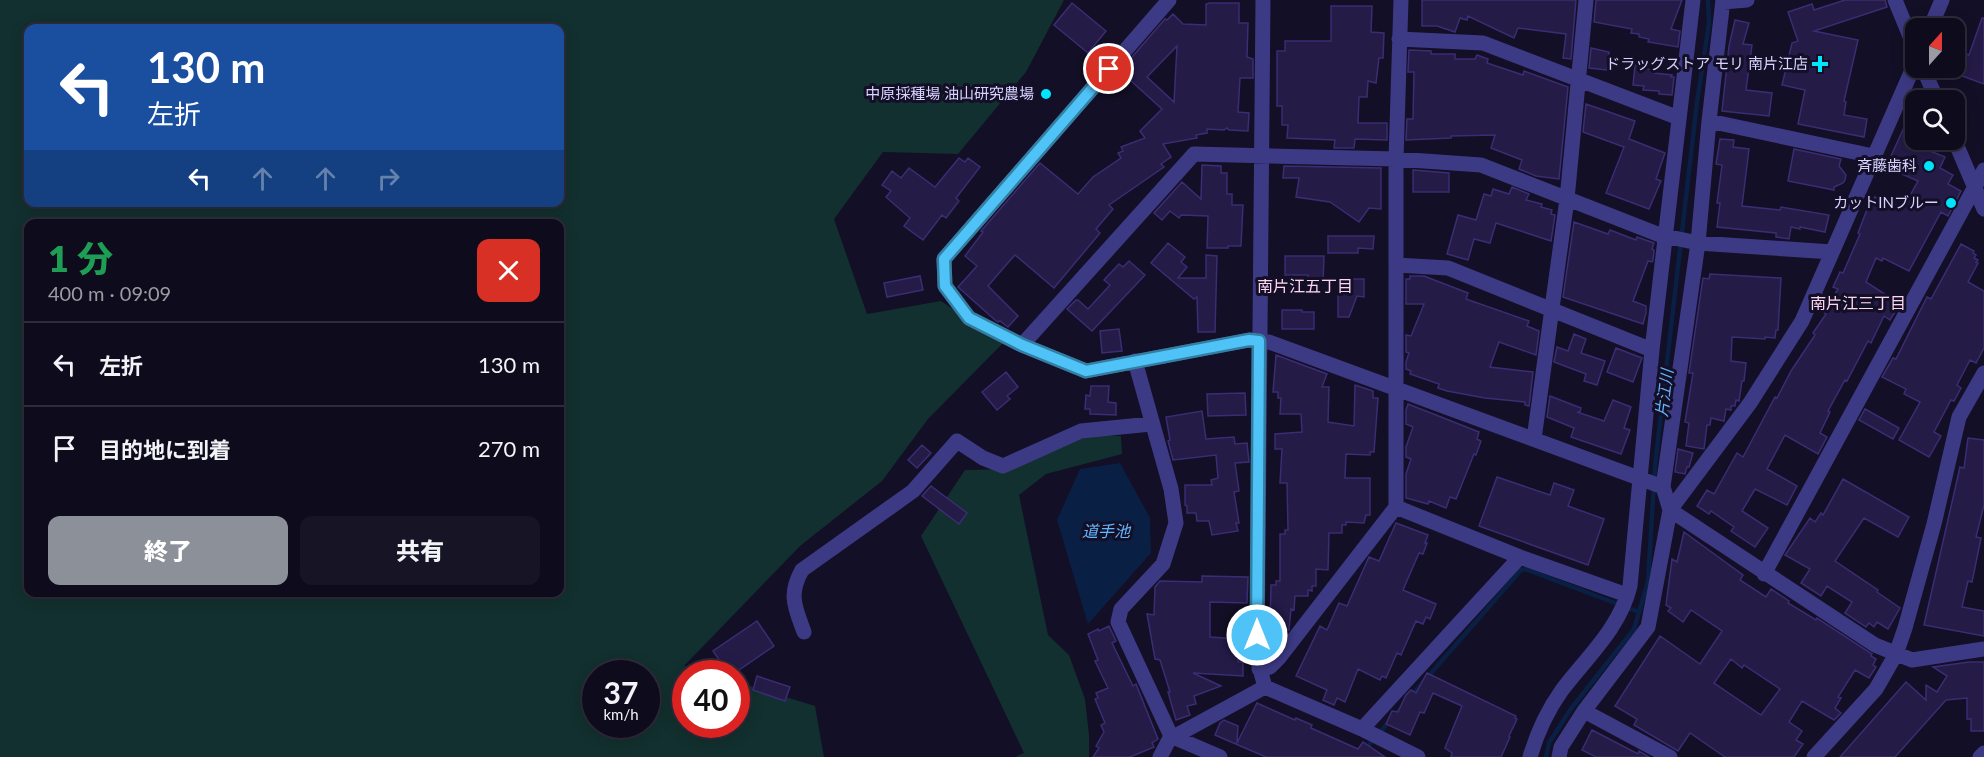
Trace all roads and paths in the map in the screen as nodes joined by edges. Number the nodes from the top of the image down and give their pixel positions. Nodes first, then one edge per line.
1 (1168, 0) edge
2 (1263, 0) edge
3 (1401, 0) edge
4 (1586, 0) edge
5 (1693, 0) edge
6 (1747, 0) edge
7 (1895, 0) edge
8 (1942, 0) edge
9 (1723, 1) edge
10 (1934, 18) edge
11 (1905, 24) edge
12 (1400, 39) junction
13 (1908, 78) edge
14 (1580, 80) junction
15 (1679, 118) junction
16 (1709, 121) junction
17 (1959, 150) edge
18 (1873, 156) junction
19 (1262, 157) junction
20 (1396, 159) junction
21 (1984, 170) edge
22 (1975, 186) junction
23 (1567, 199) junction
24 (1984, 209) edge
25 (1665, 236) junction
26 (1698, 243) junction
27 (1832, 252) junction
28 (1396, 265) junction
29 (1552, 311) junction
30 (1259, 341) junction
31 (1022, 345) junction
32 (1652, 350) junction
33 (1135, 361) junction
34 (1984, 373) edge
35 (1395, 388) junction
36 (1151, 424) junction
37 (1534, 439) junction
38 (1640, 477) junction
39 (1663, 486) junction
40 (1396, 507) junction
41 (1670, 510) junction
42 (1520, 557) junction
43 (1764, 574) junction
44 (1625, 602) junction
45 (804, 632) dead end
46 (1984, 650) edge
47 (1896, 654) junction
48 (1259, 669) junction
49 (1265, 687) junction
50 (1584, 711) junction
51 (1371, 733) junction
52 (1171, 736) junction
53 (1984, 753) edge
54 (1408, 755) edge
55 (1160, 757) edge
56 (1220, 757) edge
57 (1530, 757) edge
58 (1559, 757) edge
59 (1670, 757) edge
60 (1815, 757) edge
61 (1980, 757) edge

1 - 31 street
2 - 19 street
3 - 12 street
4 - 14 street
5 - 15 street
6 - 9 street
7 - 11 street
8 - 10 street
9 - 16 street
12 - 14 street
12 - 20 street
13 - 18 street
14 - 15 street
14 - 23 street
15 - 25 street
16 - 18 street
16 - 26 street
17 - 22 street
18 - 27 street
19 - 20 street
19 - 30 street
19 - 31 street
20 - 23 street
20 - 28 street
21 - 22 street
22 - 24 street
22 - 43 street
23 - 25 street
23 - 29 street
25 - 26 street
25 - 32 street
26 - 27 street
26 - 39 street
27 - 41 street
28 - 29 street
28 - 35 street
29 - 32 street
29 - 37 street
30 - 33 street
30 - 35 street
30 - 48 street
31 - 33 street
32 - 38 street
33 - 36 street
34 - 47 street
35 - 37 street
35 - 40 street
36 - 45 street
36 - 52 street
37 - 38 street
38 - 39 street
38 - 44 street
39 - 41 street
40 - 42 street
40 - 48 street
41 - 43 street
41 - 50 street
42 - 44 street
42 - 51 street
43 - 47 street
44 - 57 street
46 - 47 street
47 - 60 street
48 - 49 street
49 - 51 street
49 - 52 street
50 - 58 street
50 - 59 street
51 - 54 street
52 - 55 street
52 - 56 street
53 - 61 street

